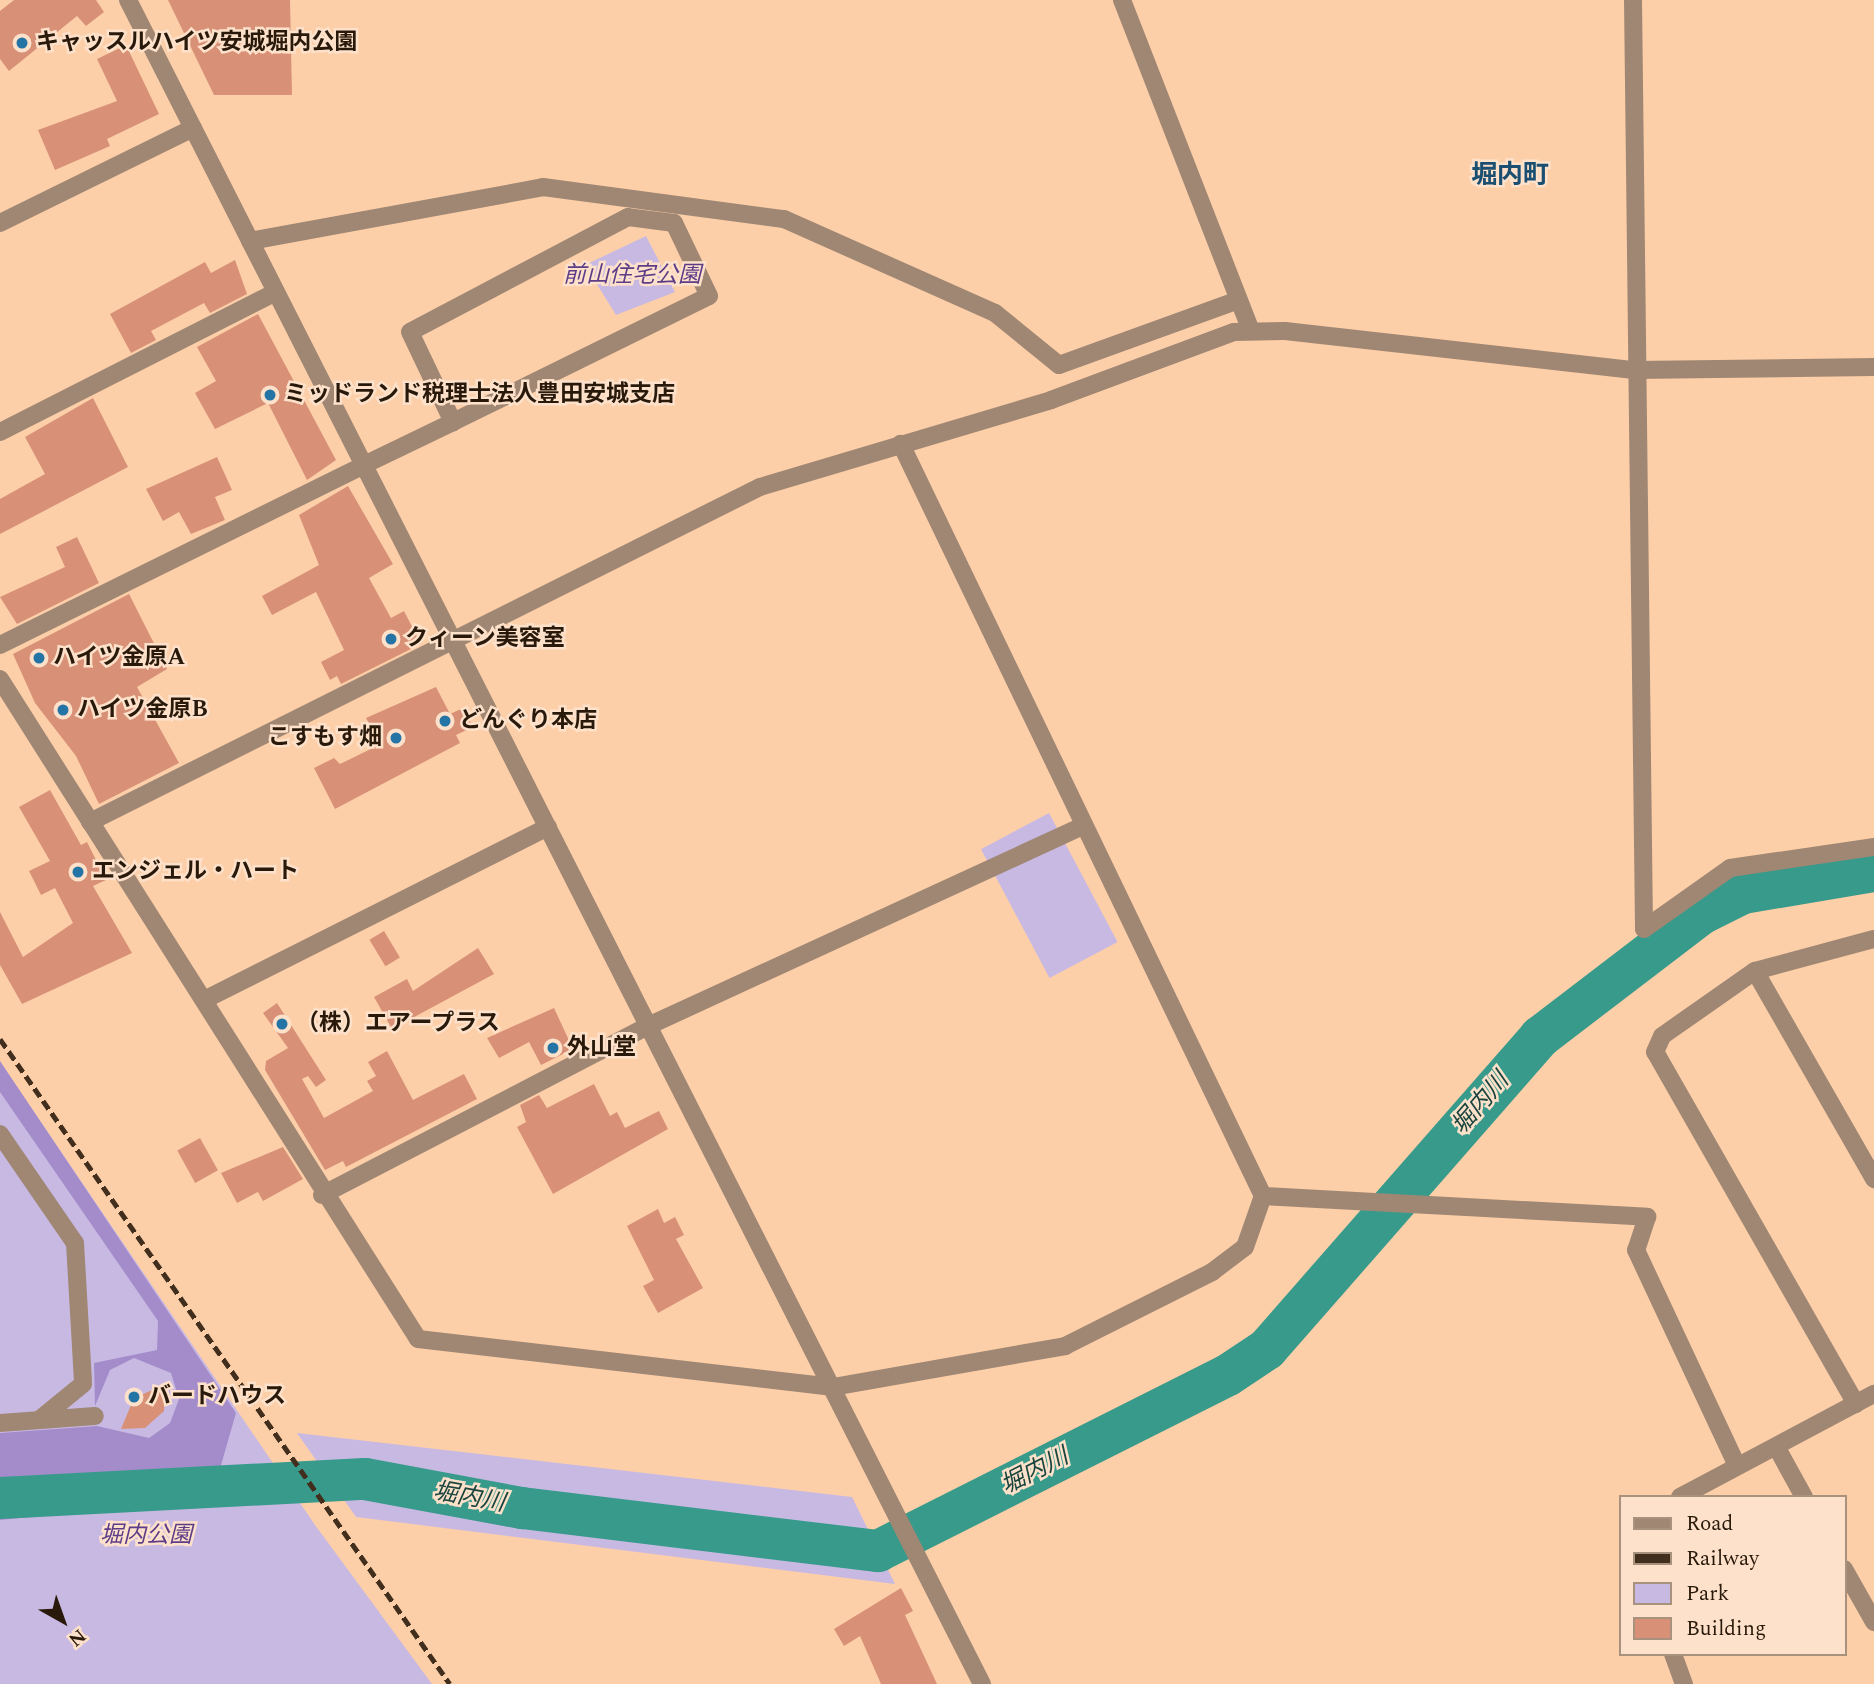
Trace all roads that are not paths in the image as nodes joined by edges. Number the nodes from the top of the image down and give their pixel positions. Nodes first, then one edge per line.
1 (128, 0) edge
2 (1122, 0) edge
3 (1633, 0) edge
4 (193, 128) junction
5 (0, 223) edge
6 (250, 241) junction
7 (276, 292) junction
8 (1239, 300) junction
9 (1251, 331) junction
10 (1874, 367) edge
11 (1634, 370) junction
12 (453, 422) junction
13 (0, 432) edge
14 (901, 444) junction
15 (366, 464) junction
16 (453, 638) junction
17 (0, 645) edge
18 (0, 679) edge
19 (90, 822) junction
20 (548, 827) junction
21 (1081, 827) junction
22 (1874, 847) edge
23 (1874, 939) edge
24 (1755, 971) junction
25 (204, 1000) junction
26 (648, 1026) junction
27 (0, 1134) edge
28 (1874, 1179) edge
29 (322, 1195) junction
30 (1263, 1196) junction
31 (833, 1387) junction
32 (1874, 1394) edge
33 (1856, 1404) junction
34 (95, 1416) dead end
35 (39, 1420) junction
36 (0, 1423) edge
37 (1777, 1448) junction
38 (1736, 1463) junction
39 (1683, 1495) edge
40 (1803, 1495) edge
41 (1846, 1573) edge
42 (1874, 1622) edge
43 (1674, 1656) edge
44 (982, 1684) edge
45 (1684, 1684) edge

1 - 4 street
2 - 8 street
3 - 11 street
4 - 5 street
4 - 6 street
6 - 7 street
6 - 8 street
7 - 13 street
7 - 15 street
8 - 9 street
9 - 11 street
9 - 14 street
10 - 11 street
11 - 22 street
12 - 12 street
12 - 15 street
14 - 16 street
14 - 21 street
15 - 16 street
15 - 17 street
16 - 19 street
16 - 20 street
18 - 19 street
19 - 25 street
20 - 25 street
20 - 26 street
21 - 26 street
21 - 30 street
23 - 24 street
24 - 28 street
24 - 33 street
25 - 29 street
26 - 29 street
26 - 31 street
27 - 35 street
29 - 31 street
30 - 31 street
30 - 38 street
31 - 44 street
32 - 33 street
33 - 37 street
34 - 35 street
35 - 36 street
37 - 38 street
37 - 40 street
38 - 39 street
41 - 42 street
43 - 45 street

